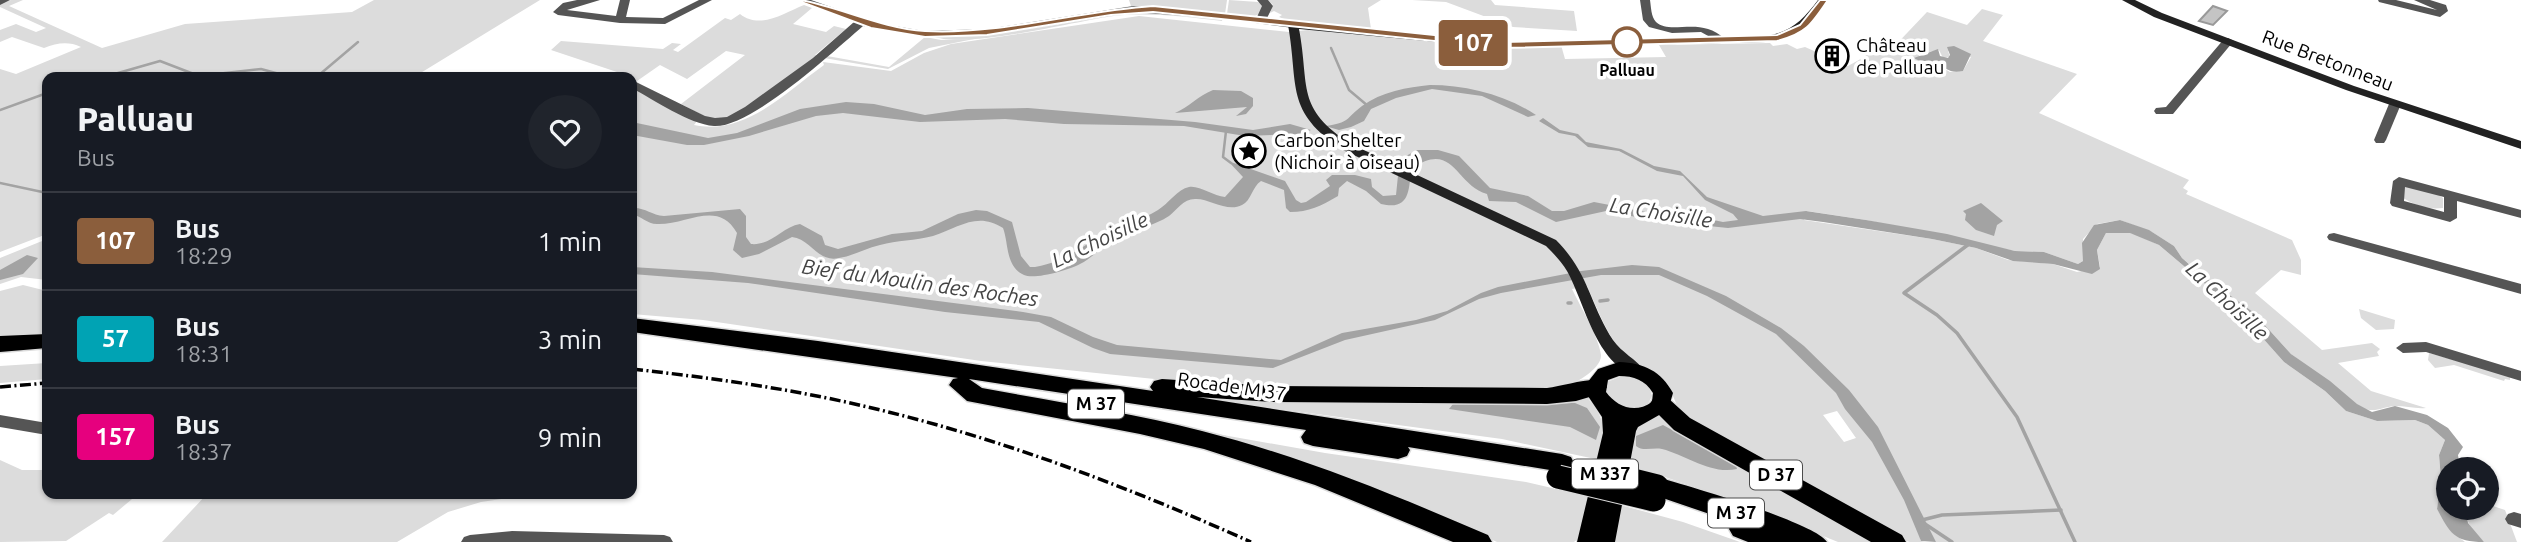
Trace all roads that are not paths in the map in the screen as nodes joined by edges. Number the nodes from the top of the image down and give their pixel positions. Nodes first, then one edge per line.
1 (596, 0) edge
2 (625, 0) edge
3 (707, 0) edge
4 (801, 0) edge
5 (1262, 0) edge
6 (1644, 0) edge
7 (1823, 0) edge
8 (2127, 0) edge
9 (2419, 0) edge
10 (2387, 1) edge
11 (620, 20) junction
12 (1261, 20) junction
13 (862, 22) junction
14 (1293, 25) junction
15 (1719, 39) junction
16 (2228, 41) junction
17 (637, 87) edge
18 (2395, 104) junction
19 (2160, 111) dead end
20 (2380, 140) dead end
21 (2521, 145) edge
22 (2451, 195) dead end
23 (2521, 214) edge
24 (2334, 237) dead end
25 (2521, 289) edge
26 (637, 326) edge
27 (637, 339) edge
28 (42, 341) edge
29 (0, 344) edge
30 (2403, 348) dead end
31 (1610, 350) junction
32 (42, 353) edge
33 (0, 356) edge
34 (1638, 371) junction
35 (2521, 376) edge
36 (965, 379) junction
37 (1601, 389) junction
38 (1653, 410) junction
39 (0, 421) edge
40 (42, 428) edge
41 (1655, 493) junction
42 (470, 542) edge
43 (664, 542) edge
44 (1479, 542) edge
45 (1588, 542) edge
46 (1604, 542) edge
47 (1776, 542) edge
48 (1815, 542) edge
49 (1893, 542) edge

1 - 11 street
2 - 11 street
3 - 11 street
4 - 13 street
5 - 12 street
6 - 15 street
7 - 15 street
8 - 16 street, Rue Bretonneau
9 - 10 street
12 - 13 street
12 - 14 street
13 - 17 street
14 - 15 street
14 - 31 street
16 - 18 street, Rue Bretonneau
16 - 19 street
18 - 20 street
18 - 21 street, Rue Bretonneau
22 - 23 street
24 - 25 street
26 - 36 highway, Rocade M 37 / M 37
27 - 36 highway, Rocade M 37 / M 37
28 - 29 highway
30 - 35 street
31 - 34 street
31 - 37 street
32 - 33 highway
34 - 37 main road
34 - 38 main road
36 - 37 highway
36 - 41 highway, Rocade M 37 / M 37, bridge
36 - 44 highway
37 - 38 main road
37 - 45 main road, M 337
38 - 46 main road, M 337
38 - 49 highway, D 37
39 - 40 street
41 - 47 highway, Rocade M 37 / M 37
41 - 48 highway, Rocade M 37 / M 37
42 - 43 street

